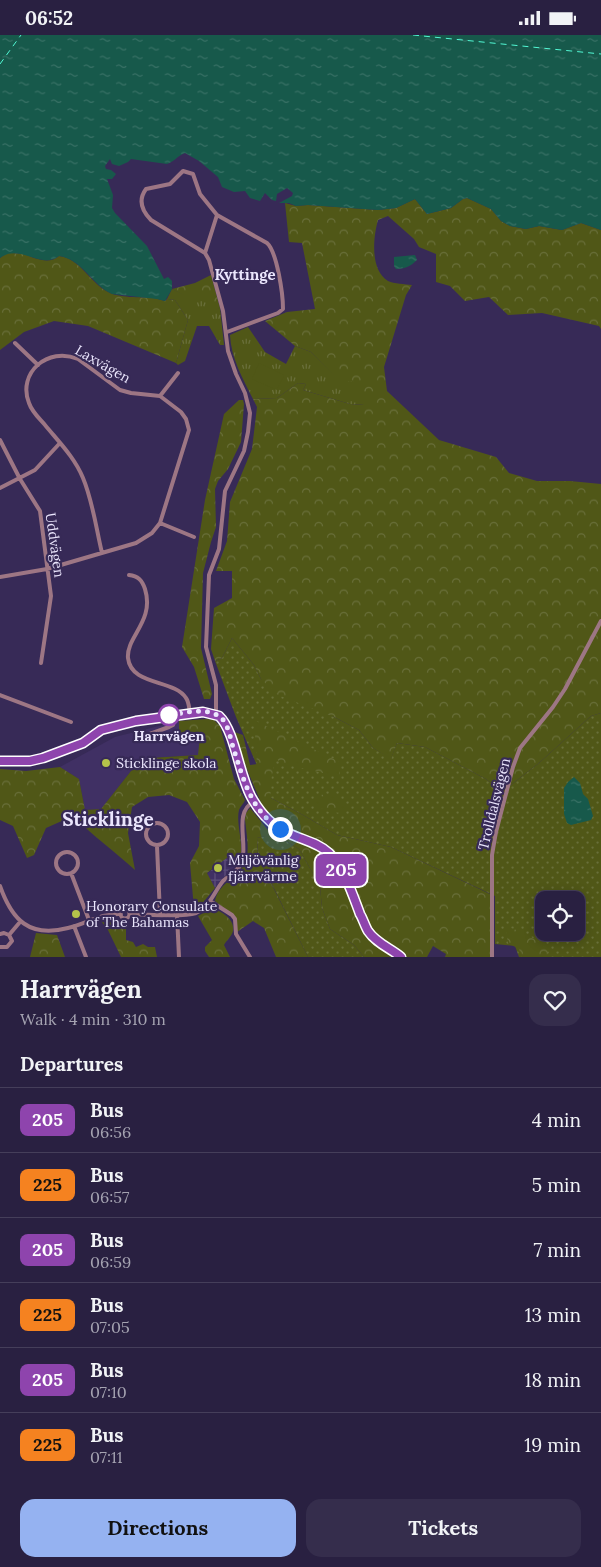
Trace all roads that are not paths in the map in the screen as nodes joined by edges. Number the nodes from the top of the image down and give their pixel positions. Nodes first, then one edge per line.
1 (218, 215) junction
2 (205, 253) junction
3 (227, 332) junction
4 (15, 343) dead end
5 (38, 365) junction
6 (178, 373) dead end
7 (160, 396) junction
8 (0, 440) edge
9 (60, 443) junction
10 (20, 479) junction
11 (0, 488) edge
12 (160, 523) junction
13 (194, 537) dead end
14 (102, 553) junction
15 (47, 569) junction
16 (129, 575) dead end
17 (0, 577) edge
18 (601, 621) edge
19 (41, 663) dead end
20 (0, 695) edge
21 (190, 713) junction
22 (176, 714) junction
23 (216, 715) junction
24 (71, 722) dead end
25 (136, 739) dead end
26 (0, 761) edge
27 (254, 802) junction
28 (157, 846) junction
29 (71, 873) junction
30 (0, 887) edge
31 (210, 901) junction
32 (160, 914) junction
33 (177, 915) junction
34 (89, 920) junction
35 (20, 921) junction
36 (74, 926) junction
37 (0, 934) edge
38 (9, 935) junction
39 (0, 947) edge
40 (86, 957) edge
41 (179, 957) edge
42 (250, 957) edge
43 (401, 957) edge
44 (492, 957) edge

1 - 2 street
1 - 2 street
1 - 3 street
2 - 3 street
3 - 23 street
4 - 5 street
5 - 7 street, Laxvägen
5 - 9 street
6 - 7 street
7 - 12 street
8 - 10 street, Uddvägen
9 - 10 street
9 - 14 street
10 - 11 street
10 - 15 street, Uddvägen
12 - 13 street
12 - 14 street
14 - 15 street
15 - 17 street
15 - 19 street, Uddvägen
16 - 21 street
18 - 44 street, Trolldalsvägen
20 - 24 street
21 - 22 street
21 - 23 street
22 - 25 street
22 - 26 street
23 - 27 street
27 - 31 street
27 - 43 street
28 - 28 street
28 - 32 street
29 - 29 street
29 - 34 street
30 - 35 street
31 - 33 street
31 - 42 street
32 - 33 street
32 - 34 street
33 - 41 street
34 - 36 street
35 - 36 street
35 - 38 street
36 - 40 street
37 - 38 street
38 - 39 street

